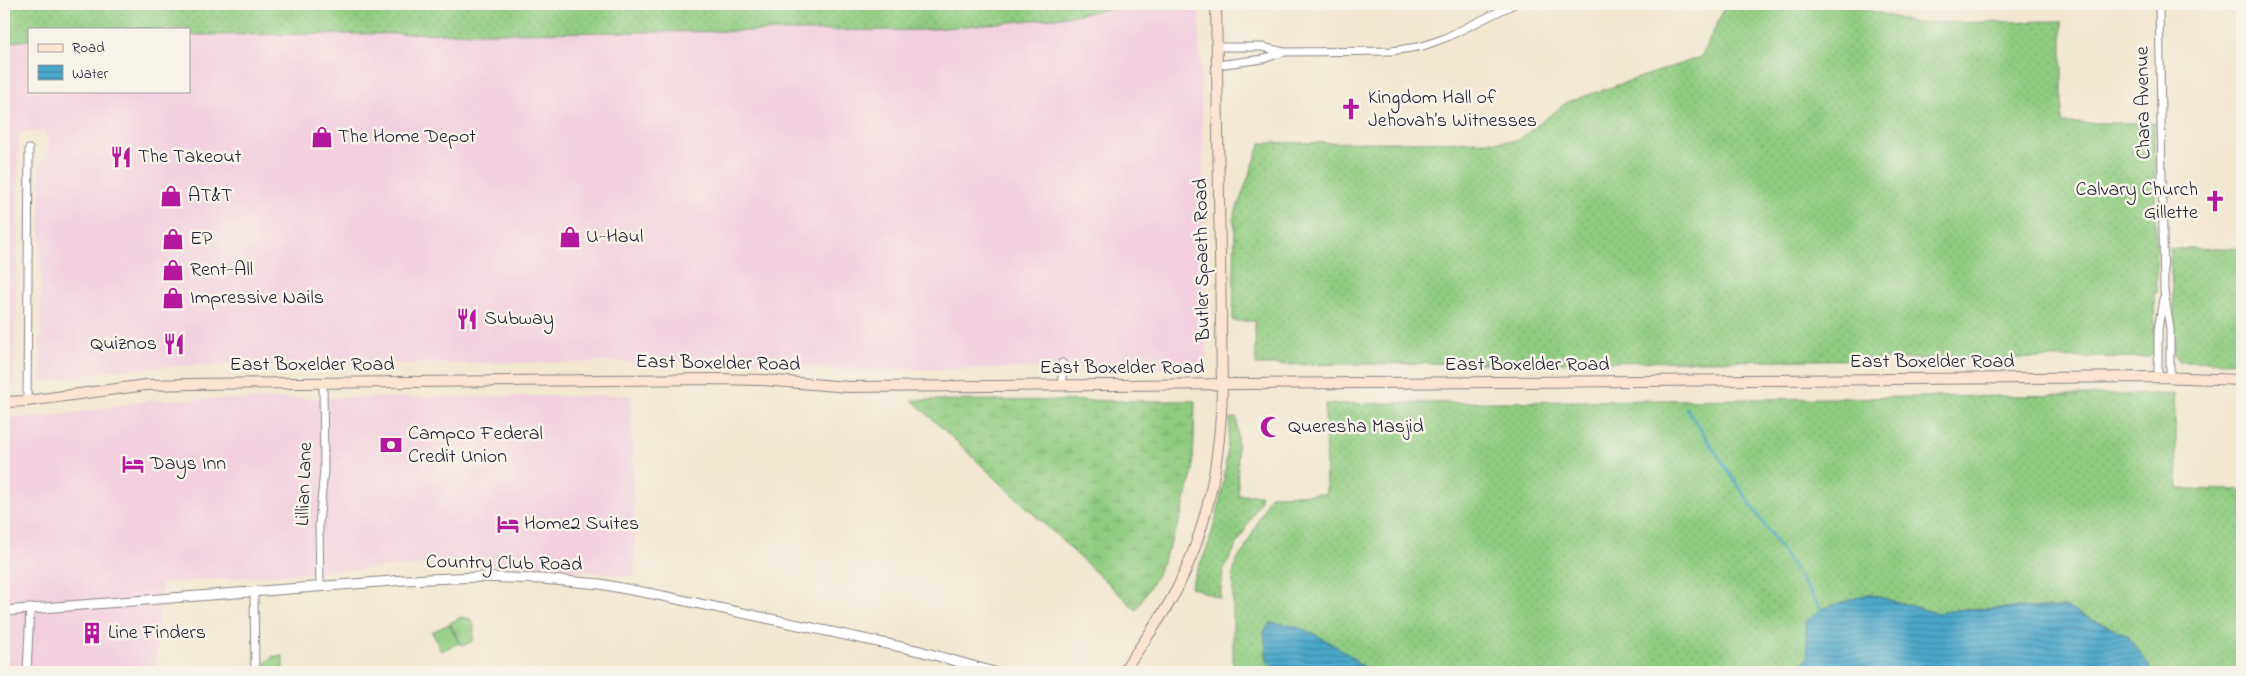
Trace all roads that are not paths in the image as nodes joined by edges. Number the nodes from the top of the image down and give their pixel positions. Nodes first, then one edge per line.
1 (1216, 4) edge
2 (1514, 4) edge
3 (2159, 4) edge
4 (1217, 47) junction
5 (1284, 52) junction
6 (1217, 65) junction
7 (29, 148) dead end
8 (2164, 291) junction
9 (1062, 363) dead end
10 (2158, 377) junction
11 (2170, 377) junction
12 (2242, 380) edge
13 (323, 383) junction
14 (1062, 386) junction
15 (1222, 386) junction
16 (28, 401) junction
17 (4, 402) edge
18 (320, 587) junction
19 (254, 592) junction
20 (30, 609) junction
21 (4, 611) edge
22 (967, 668) edge
23 (26, 672) edge
24 (255, 672) edge
25 (994, 672) edge
26 (1123, 672) edge

1 - 4 main road, Butler Spaeth Road
2 - 5 street
3 - 8 street, Chara Avenue
4 - 5 street
4 - 6 main road, Butler Spaeth Road
5 - 6 street
6 - 15 main road, Butler Spaeth Road
7 - 16 street
8 - 10 street, Chara Avenue
8 - 11 street, Chara Avenue
9 - 14 street
10 - 11 main road, East Boxelder Road
10 - 15 main road, East Boxelder Road
11 - 12 main road, East Boxelder Road
13 - 14 main road, East Boxelder Road
13 - 16 main road, East Boxelder Road
13 - 18 street, Lillian Lane
14 - 15 main road, East Boxelder Road
15 - 26 main road, Butler Spaeth Road
16 - 17 main road, East Boxelder Road
18 - 19 street, Country Club Road
18 - 22 street, Country Club Road
19 - 20 street, Country Club Road
19 - 24 street
20 - 21 street, Country Club Road
20 - 23 street
22 - 25 street, Country Club Road

